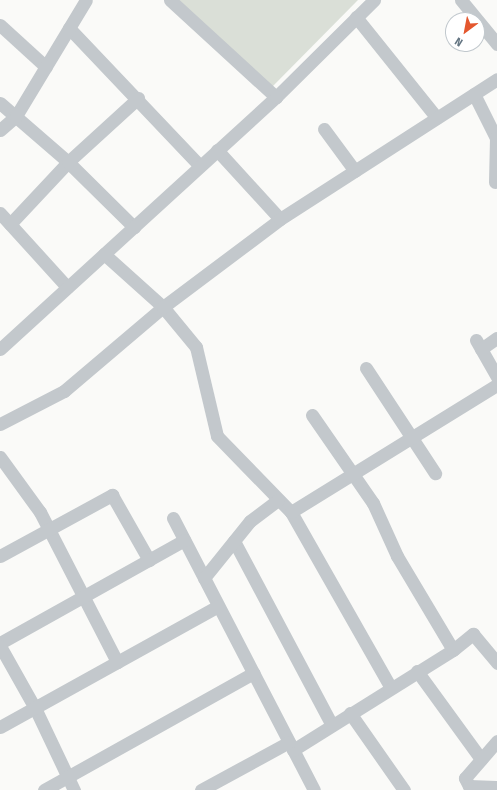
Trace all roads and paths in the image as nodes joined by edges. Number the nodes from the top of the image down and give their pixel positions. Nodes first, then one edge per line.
1 (170, 0) edge
2 (374, 0) edge
3 (461, 0) edge
4 (83, 1) edge
5 (356, 17) junction
6 (0, 25) edge
7 (68, 28) junction
8 (497, 44) edge
9 (46, 67) junction
10 (497, 78) edge
11 (474, 94) junction
12 (276, 97) junction
13 (138, 98) junction
14 (0, 103) edge
15 (16, 116) junction
16 (437, 118) junction
17 (324, 129) dead end
18 (0, 130) edge
19 (217, 150) junction
20 (68, 162) junction
21 (200, 166) junction
22 (355, 171) junction
23 (495, 182) dead end
24 (0, 213) edge
25 (280, 219) junction
26 (10, 224) junction
27 (134, 227) junction
28 (104, 254) junction
29 (68, 287) junction
30 (163, 307) junction
31 (497, 338) edge
32 (0, 349) edge
33 (366, 368) dead end
34 (497, 377) edge
35 (497, 385) edge
36 (312, 415) dead end
37 (0, 424) edge
38 (412, 438) junction
39 (0, 457) edge
40 (435, 473) dead end
41 (353, 474) junction
42 (278, 500) junction
43 (291, 512) junction
44 (173, 518) dead end
45 (49, 530) junction
46 (184, 540) junction
47 (234, 541) junction
48 (0, 556) edge
49 (149, 560) junction
50 (204, 578) junction
51 (83, 596) junction
52 (218, 606) junction
53 (0, 643) edge
54 (0, 646) edge
55 (453, 650) junction
56 (117, 662) junction
57 (497, 663) edge
58 (417, 671) junction
59 (253, 673) junction
60 (390, 688) junction
61 (35, 708) junction
62 (350, 713) junction
63 (332, 725) junction
64 (0, 728) edge
65 (497, 741) edge
66 (291, 746) junction
67 (481, 759) junction
68 (67, 777) junction
69 (497, 787) edge
70 (468, 788) edge
71 (44, 790) edge
72 (74, 790) edge
73 (201, 790) edge
74 (314, 790) edge
75 (404, 790) edge

1 - 12 street
2 - 5 street
3 - 8 street
4 - 7 street
5 - 12 street
5 - 16 street
6 - 9 street
7 - 9 street
7 - 13 street
9 - 15 street
10 - 11 street
11 - 16 street
11 - 23 street
12 - 19 street
13 - 20 street
13 - 21 street
14 - 15 street
15 - 18 street
15 - 20 street
16 - 22 street
17 - 22 street
19 - 21 street
19 - 25 street
20 - 26 street
20 - 27 street
21 - 27 street
22 - 25 street
24 - 26 street
25 - 30 street
26 - 29 street
27 - 28 street
28 - 29 street
28 - 30 street
29 - 32 street
30 - 37 street
30 - 42 street
31 - 34 street
33 - 38 street
35 - 38 street
36 - 41 street
38 - 40 street
38 - 41 street
39 - 45 street
41 - 43 street
41 - 55 street
42 - 43 street
42 - 47 street
43 - 60 street
44 - 46 street
45 - 48 street
45 - 49 street
45 - 51 street
46 - 49 street
46 - 50 street
47 - 50 street
47 - 63 street
49 - 51 street
50 - 52 street
51 - 53 street
51 - 56 street
52 - 56 street
52 - 59 street
54 - 61 street
55 - 57 street
55 - 58 street
56 - 61 street
58 - 60 street
58 - 67 street
59 - 66 street
59 - 68 street
60 - 62 street
61 - 64 street
61 - 68 street
62 - 63 street
62 - 75 street
63 - 66 street
65 - 67 street
66 - 73 street
66 - 74 street
67 - 70 street
68 - 71 street
68 - 72 street
69 - 70 street

